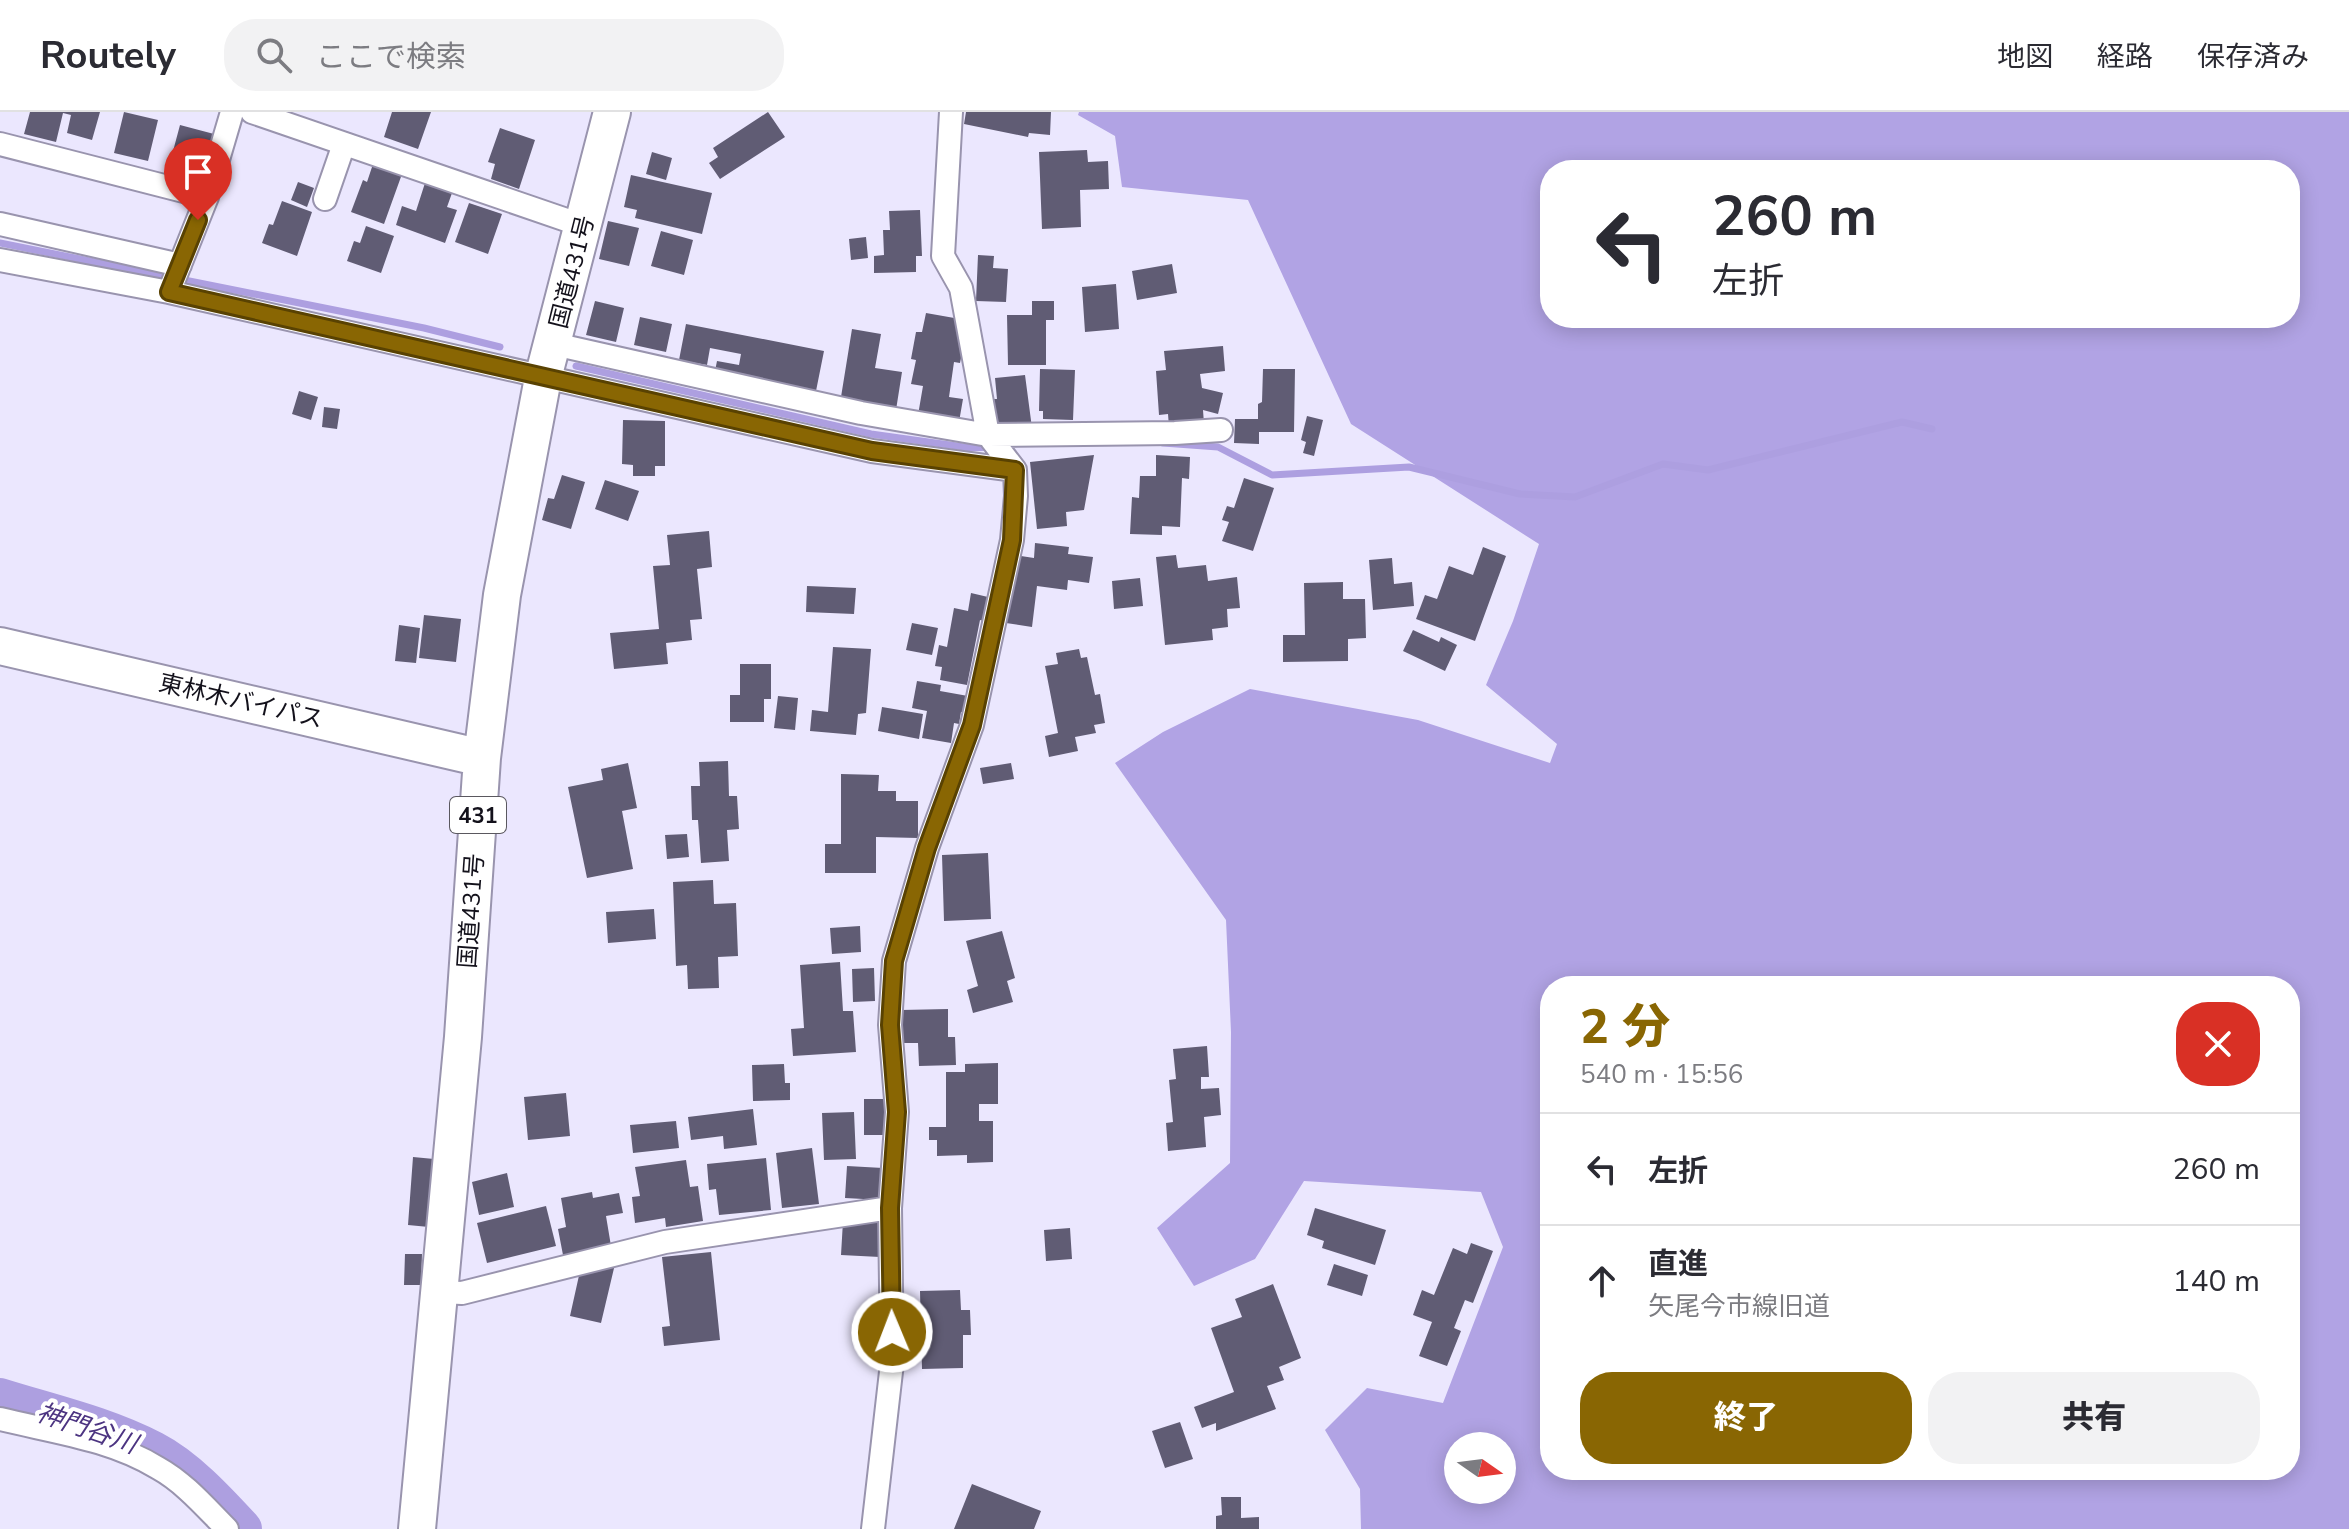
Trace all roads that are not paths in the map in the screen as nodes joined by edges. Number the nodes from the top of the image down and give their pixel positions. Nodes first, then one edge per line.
1 (232, 112) edge
2 (252, 112) edge
3 (612, 112) edge
4 (951, 112) edge
5 (0, 144) edge
6 (344, 144) junction
7 (207, 197) junction
8 (325, 199) dead end
9 (0, 224) edge
10 (584, 226) junction
11 (0, 260) edge
12 (180, 265) junction
13 (169, 292) junction
14 (549, 361) junction
15 (1221, 430) dead end
16 (988, 435) junction
17 (1015, 470) junction
18 (0, 646) edge
19 (482, 758) junction
20 (890, 1208) junction
21 (441, 1292) junction
22 (0, 1419) edge
23 (227, 1529) edge
24 (417, 1529) edge
25 (873, 1529) edge

1 - 7 street
2 - 6 street
3 - 10 highway, 国道431号 / 431
4 - 16 street
5 - 7 street
6 - 8 street
6 - 10 street
7 - 12 street
9 - 12 street
10 - 14 highway, 国道431号 / 431
11 - 13 street
12 - 13 street
13 - 14 street
14 - 16 street
14 - 17 street
14 - 19 highway, 国道431号 / 431
15 - 16 street
16 - 17 street
17 - 20 street
18 - 19 highway, 東林木バイパス
19 - 21 highway, 国道431号 / 431
20 - 21 street
20 - 25 street
21 - 24 highway, 国道431号 / 431
22 - 23 street

